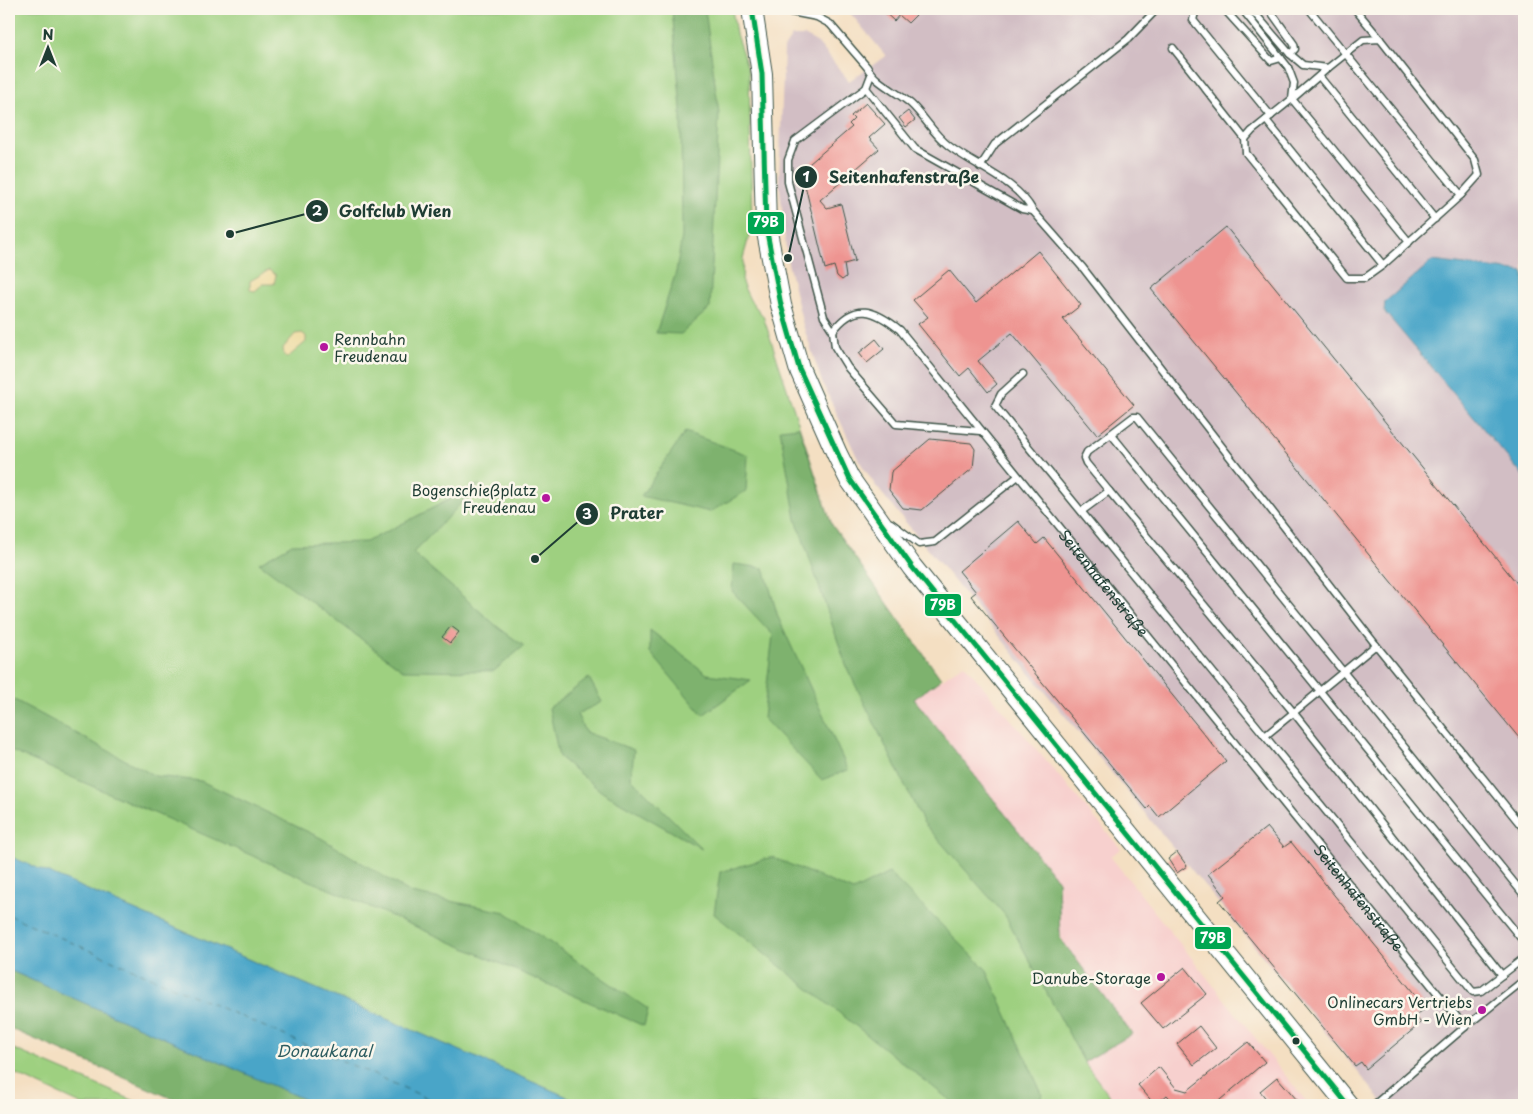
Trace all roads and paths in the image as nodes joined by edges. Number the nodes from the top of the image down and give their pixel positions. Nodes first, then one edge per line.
1 (752, 9) edge
2 (776, 9) edge
3 (1157, 9) edge
4 (1196, 9) edge
5 (1224, 9) edge
6 (1242, 9) edge
7 (1251, 9) edge
8 (1269, 9) edge
9 (1309, 9) edge
10 (1355, 9) edge
11 (1380, 39) junction
12 (1172, 48) dead end
13 (1290, 54) junction
14 (1346, 54) junction
15 (1281, 58) junction
16 (1328, 68) junction
17 (871, 75) junction
18 (1319, 76) junction
19 (866, 88) junction
20 (1292, 98) junction
21 (1268, 118) junction
22 (1245, 139) junction
23 (980, 167) junction
24 (1461, 195) junction
25 (1033, 211) junction
26 (1434, 219) junction
27 (1409, 242) junction
28 (1383, 265) junction
29 (833, 331) junction
30 (1023, 374) dead end
31 (980, 431) junction
32 (1111, 434) junction
33 (837, 454) junction
34 (1017, 477) junction
35 (859, 478) dead end
36 (1109, 491) junction
37 (1082, 511) junction
38 (887, 518) dead end
39 (1376, 644) junction
40 (1345, 672) junction
41 (1321, 692) junction
42 (1294, 712) junction
43 (1264, 736) junction
44 (1524, 829) edge
45 (1524, 895) edge
46 (1524, 942) edge
47 (1524, 958) edge
48 (1502, 975) junction
49 (1524, 980) edge
50 (1465, 1027) junction
51 (1348, 1105) edge
52 (1374, 1105) edge

1 - 33 main road
2 - 17 lane
3 - 23 lane
4 - 21 lane
5 - 15 lane
6 - 15 lane
7 - 13 lane
8 - 13 lane
9 - 14 lane
10 - 11 lane
11 - 14 lane
11 - 24 lane
12 - 22 lane
13 - 16 lane
14 - 16 lane
14 - 24 lane
15 - 20 lane
16 - 18 lane
17 - 19 lane
17 - 23 lane
18 - 20 lane
18 - 26 lane
19 - 25 lane
19 - 29 lane
20 - 21 lane
20 - 27 lane
21 - 22 lane
21 - 28 lane
22 - 28 lane
23 - 25 lane
24 - 26 lane
25 - 39 lane
26 - 27 lane
27 - 28 lane
29 - 31 lane
29 - 31 lane, Seitenhafenstraße
30 - 37 lane
31 - 34 lane, Seitenhafenstraße
32 - 36 lane
32 - 40 lane
32 - 41 lane
33 - 35 lane
33 - 51 main road
34 - 38 lane
34 - 50 lane, Seitenhafenstraße
36 - 37 lane
36 - 42 lane
37 - 43 lane
39 - 40 lane
39 - 44 lane
40 - 41 lane
40 - 45 lane
41 - 42 lane
41 - 46 lane
42 - 43 lane
42 - 48 lane
43 - 48 lane
47 - 48 lane
49 - 50 lane
50 - 52 lane

